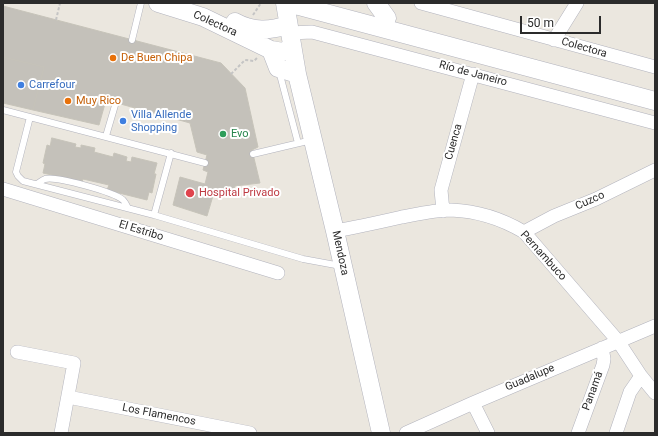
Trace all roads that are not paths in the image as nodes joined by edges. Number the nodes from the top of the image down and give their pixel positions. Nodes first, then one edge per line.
1 (141, 3) edge
2 (158, 3) edge
3 (200, 3) edge
4 (287, 3) edge
5 (337, 3) edge
6 (376, 3) edge
7 (421, 3) edge
8 (576, 3) edge
9 (387, 18) junction
10 (290, 35) junction
11 (132, 40) dead end
12 (554, 40) junction
13 (266, 53) junction
14 (655, 67) edge
15 (278, 68) junction
16 (297, 74) junction
17 (473, 74) junction
18 (655, 92) edge
19 (655, 101) edge
20 (116, 102) dead end
21 (3, 110) edge
22 (30, 117) junction
23 (655, 123) edge
24 (106, 136) junction
25 (306, 142) junction
26 (171, 153) junction
27 (254, 154) dead end
28 (205, 163) dead end
29 (655, 170) edge
30 (37, 184) junction
31 (3, 189) edge
32 (128, 208) junction
33 (443, 211) junction
34 (154, 215) junction
35 (335, 231) junction
36 (524, 232) junction
37 (343, 266) junction
38 (278, 273) dead end
39 (655, 326) edge
40 (618, 342) junction
41 (602, 348) junction
42 (18, 352) dead end
43 (641, 376) junction
44 (655, 393) edge
45 (68, 397) junction
46 (473, 403) junction
47 (61, 433) edge
48 (250, 433) edge
49 (381, 433) edge
50 (406, 433) edge
51 (488, 433) edge
52 (578, 433) edge
53 (616, 433) edge

1 - 11 lane
2 - 13 main road, Colectora
3 - 10 main road, Colectora
4 - 10 main road, Mendoza
4 - 19 main road
5 - 9 main road
6 - 9 main road
7 - 12 street, Colectora
8 - 12 street
9 - 18 main road
10 - 13 main road
10 - 16 main road, Mendoza
10 - 17 street, Río de Janeiro
12 - 14 street, Colectora
13 - 15 main road
15 - 16 main road
15 - 25 lane
16 - 25 main road, Mendoza
17 - 23 street, Río de Janeiro
17 - 33 street, Cuenca
20 - 24 lane
21 - 22 lane
22 - 24 lane
22 - 30 lane
24 - 26 lane
25 - 27 lane
25 - 35 main road, Mendoza
26 - 28 lane
26 - 34 lane
29 - 36 street, Cuzco
30 - 32 lane
30 - 32 lane
31 - 38 street, El Estribo
32 - 34 lane
33 - 35 street, Pernambuco
33 - 36 street, Pernambuco
34 - 37 lane
35 - 37 main road, Mendoza
36 - 40 street, Pernambuco
37 - 49 main road, Mendoza
39 - 40 street, Guadalupe
40 - 41 street, Guadalupe
40 - 43 street, Pernambuco
41 - 46 street, Guadalupe
41 - 52 street, Panamá
42 - 45 street
43 - 44 street, Pernambuco
43 - 53 street
45 - 47 street
45 - 48 street, Los Flamencos
46 - 50 street, Guadalupe
46 - 51 street

